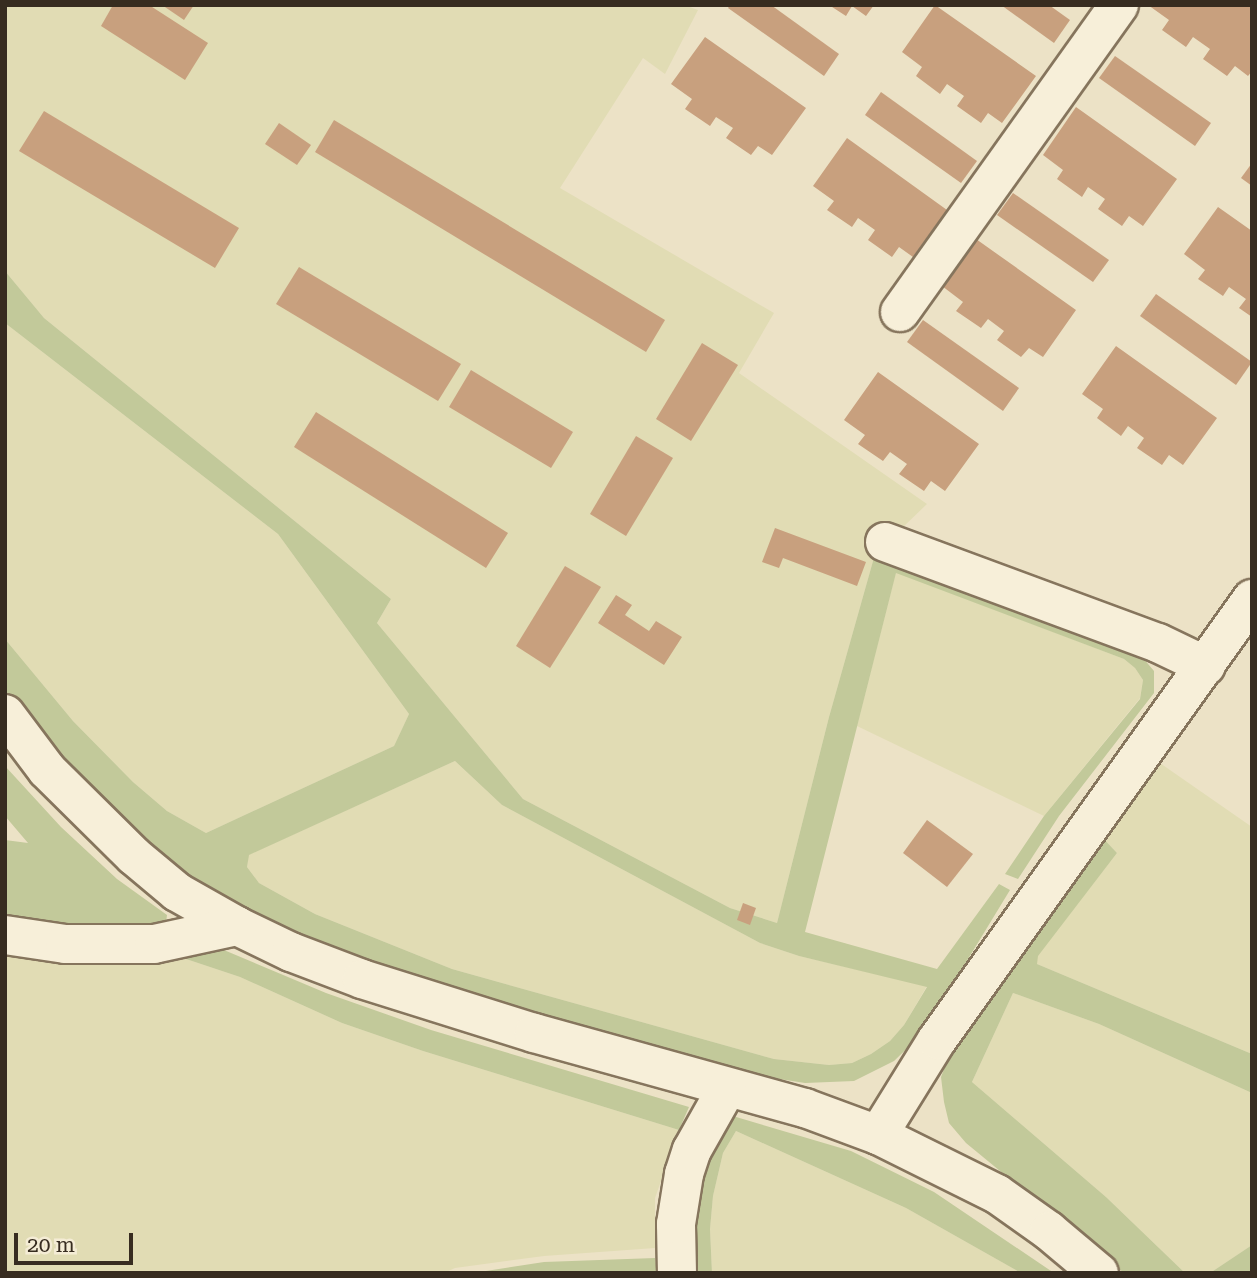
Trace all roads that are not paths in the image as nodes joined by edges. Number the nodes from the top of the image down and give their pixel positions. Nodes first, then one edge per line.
1 (1119, 5) edge
2 (900, 312) dead end
3 (885, 542) dead end
4 (1252, 599) edge
5 (1206, 666) junction
6 (5, 714) edge
7 (236, 926) junction
8 (5, 935) edge
9 (727, 1088) junction
10 (878, 1135) junction
11 (677, 1273) edge
12 (1100, 1273) edge

1 - 2 street
3 - 5 street
4 - 5 street
5 - 10 street
6 - 7 street
7 - 8 street
7 - 9 street
9 - 10 street
9 - 11 street
10 - 12 street

